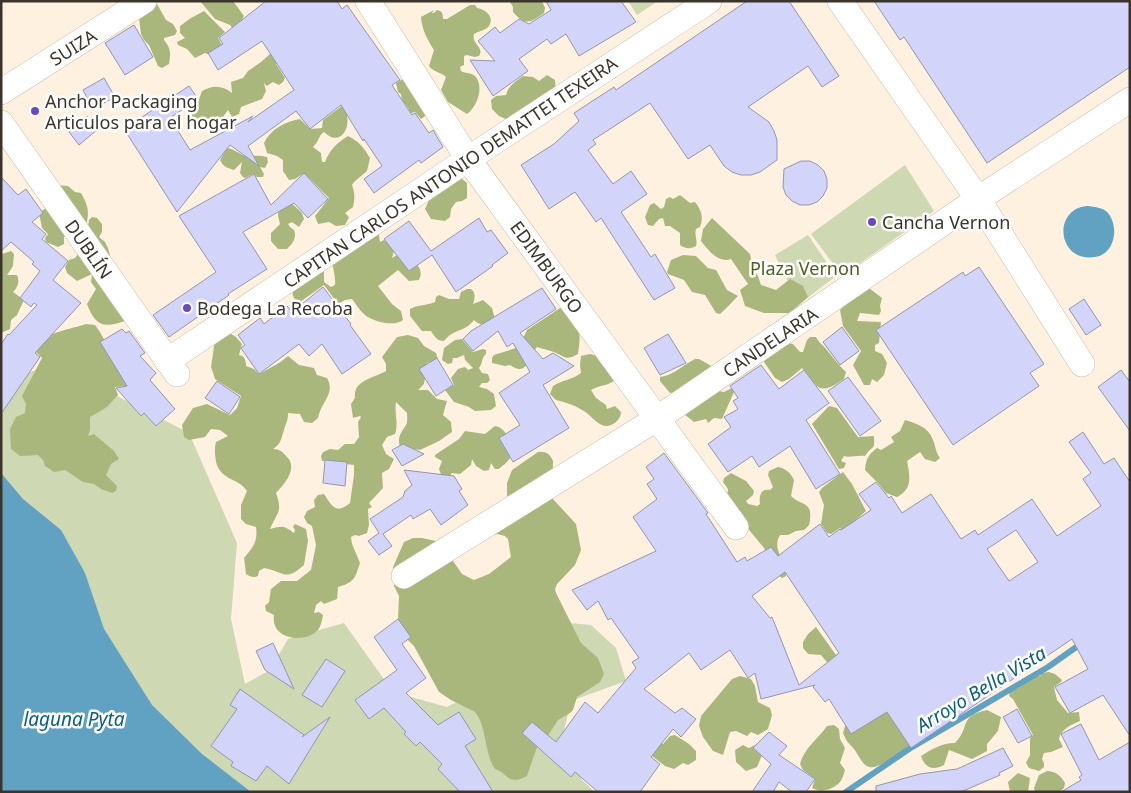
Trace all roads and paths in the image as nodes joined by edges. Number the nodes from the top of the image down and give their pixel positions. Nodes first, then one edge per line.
1 (144, 1) edge
2 (368, 1) edge
3 (709, 1) edge
4 (840, 1) edge
5 (1, 92) edge
6 (1130, 100) edge
7 (1, 124) edge
8 (468, 159) junction
9 (978, 199) junction
10 (1082, 364) dead end
11 (172, 368) joint
12 (658, 418) junction
13 (736, 527) dead end
14 (404, 576) dead end

1 - 5 street, SUIZA
2 - 8 street, EDIMBURGO
3 - 8 street, CAPITAN CARLOS ANTONIO DEMATTEI TEXEIRA
4 - 9 street
6 - 9 street, CANDELARIA
7 - 11 street, DUBLÍN
8 - 11 street, CAPITAN CARLOS ANTONIO DEMATTEI TEXEIRA
8 - 12 street, EDIMBURGO
9 - 10 street
9 - 12 street, CANDELARIA
12 - 13 street, EDIMBURGO
12 - 14 street, CANDELARIA

